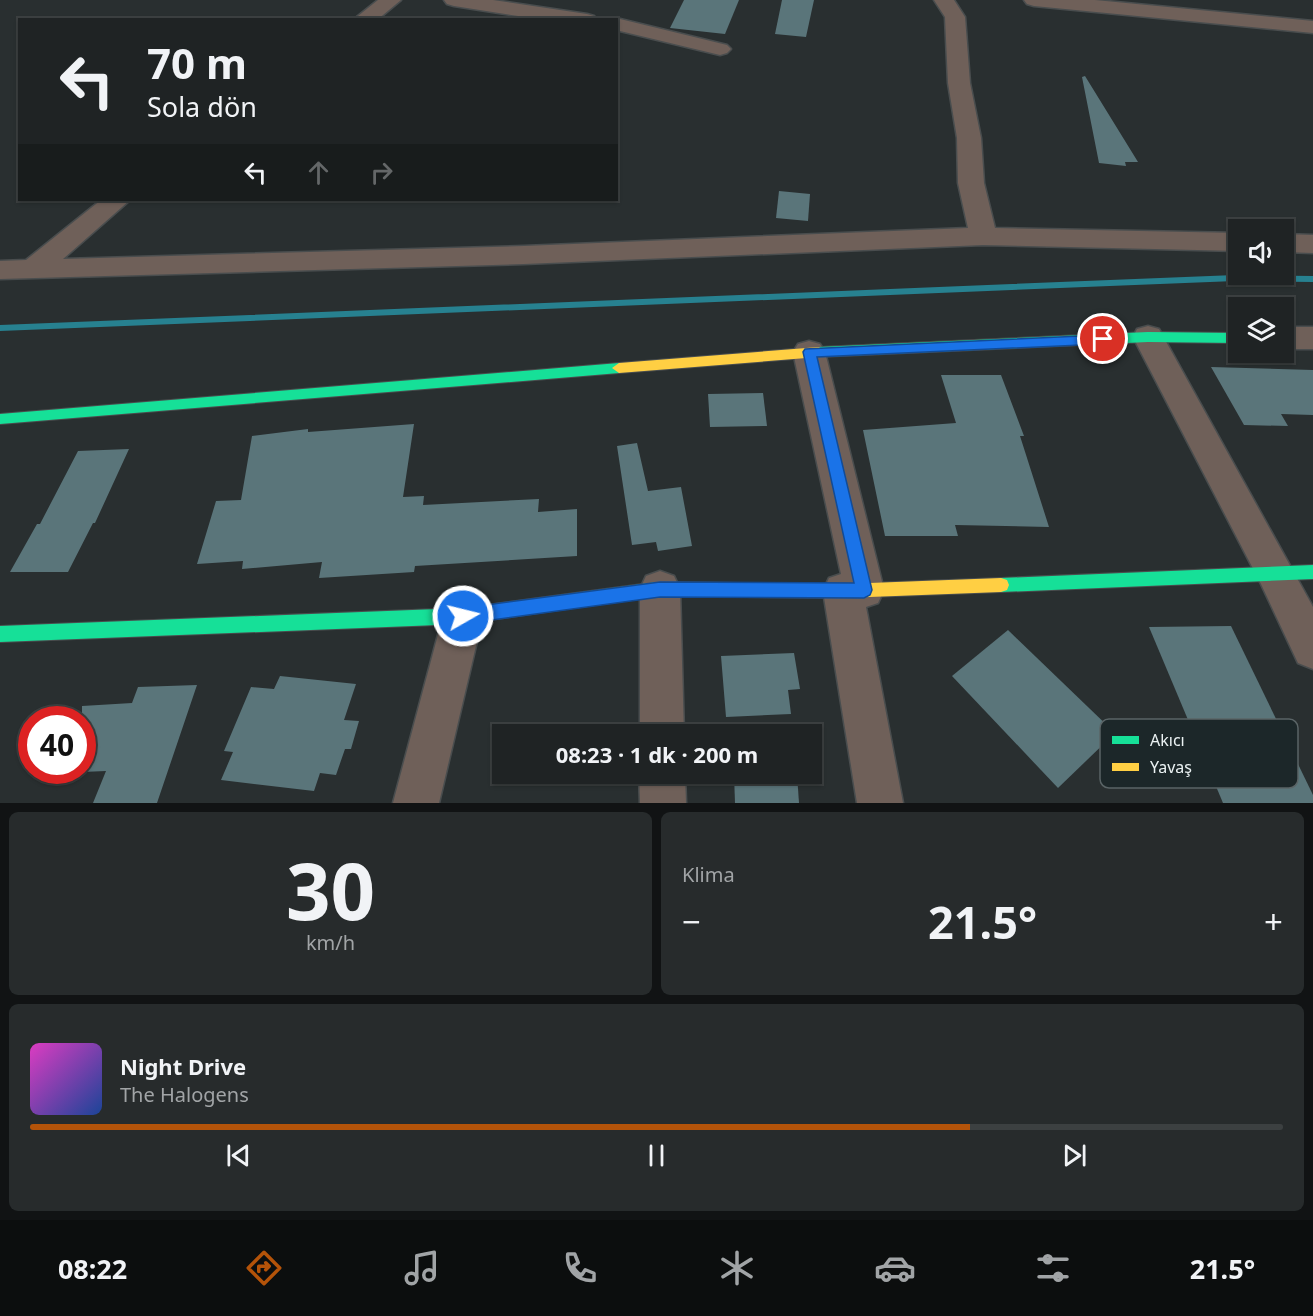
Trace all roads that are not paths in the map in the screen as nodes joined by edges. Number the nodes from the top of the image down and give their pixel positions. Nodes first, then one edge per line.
1 (391, 0) edge
2 (454, 0) edge
3 (944, 0) edge
4 (1034, 0) edge
5 (366, 18) edge
6 (567, 18) edge
7 (618, 24) edge
8 (1313, 27) edge
9 (720, 49) dead end
10 (116, 201) edge
11 (983, 236) junction
12 (1228, 242) edge
13 (1294, 243) edge
14 (1313, 244) edge
15 (0, 270) edge
16 (32, 270) junction
17 (1148, 338) junction
18 (1228, 338) edge
19 (1294, 338) edge
20 (1313, 338) edge
21 (809, 352) junction
22 (2, 423) edge
23 (1275, 572) junction
24 (1313, 572) edge
25 (660, 590) junction
26 (854, 591) junction
27 (463, 616) junction
28 (0, 634) edge
29 (1313, 649) edge
30 (662, 724) edge
31 (662, 784) edge
32 (416, 803) edge
33 (663, 803) edge
34 (880, 803) edge

1 - 5 street
2 - 6 street
3 - 11 street
4 - 8 street
7 - 9 street
10 - 16 street
11 - 12 street
11 - 16 street
13 - 14 street
15 - 16 street
17 - 18 street
17 - 21 street
17 - 23 street
19 - 20 street
21 - 22 street
21 - 26 street
23 - 24 street
23 - 26 street
23 - 29 street
25 - 26 street
25 - 27 street
25 - 30 street
26 - 34 street
27 - 28 street
27 - 32 street
31 - 33 street

